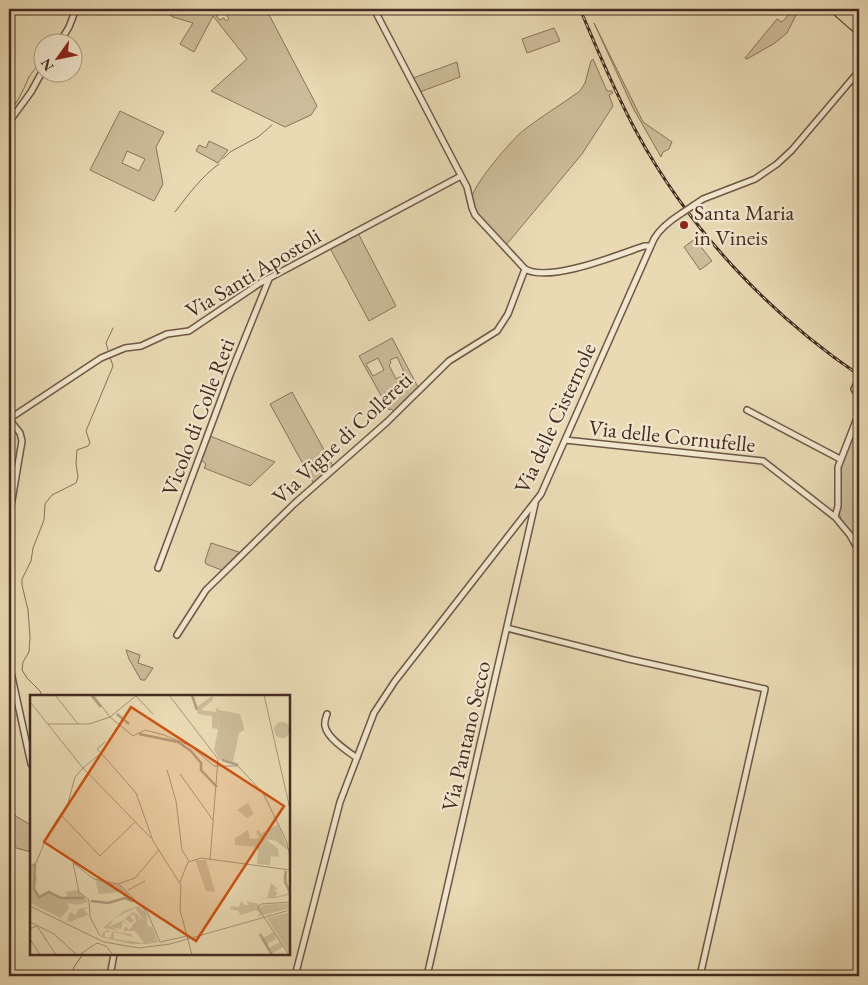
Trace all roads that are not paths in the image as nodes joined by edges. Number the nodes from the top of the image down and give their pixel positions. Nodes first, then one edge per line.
1 (76, 9) edge
2 (374, 9) edge
3 (835, 9) edge
4 (847, 9) edge
5 (859, 19) edge
6 (859, 30) edge
7 (66, 32) edge
8 (859, 71) edge
9 (36, 82) edge
10 (9, 122) edge
11 (461, 176) junction
12 (650, 246) junction
13 (524, 269) junction
14 (269, 279) junction
15 (859, 379) edge
16 (859, 397) edge
17 (747, 410) dead end
18 (859, 413) edge
19 (9, 419) edge
20 (565, 440) junction
21 (840, 459) junction
22 (536, 502) junction
23 (835, 517) junction
24 (9, 518) edge
25 (859, 551) edge
26 (158, 568) dead end
27 (507, 628) junction
28 (178, 635) dead end
29 (9, 663) edge
30 (327, 714) dead end
31 (357, 758) junction
32 (30, 759) edge
33 (114, 955) edge
34 (110, 976) edge
35 (295, 976) edge
36 (427, 976) edge
37 (700, 976) edge

1 - 7 street
2 - 11 street
3 - 6 highway
4 - 5 highway
8 - 12 street, Via delle Cisternole, bridge
9 - 10 street
11 - 13 street
11 - 14 street, Via Santi Apostoli
12 - 13 street
12 - 20 street, Via delle Cisternole
13 - 28 street, Via Vigne di Collereti
14 - 19 street, Via Santi Apostoli
14 - 26 street, Vicolo di Colle Reti
15 - 16 street
17 - 21 street
18 - 21 street
19 - 24 street
20 - 22 street, Via delle Cisternole
20 - 23 street, Via delle Cornufelle
21 - 23 street
22 - 27 street, Via Pantano Secco
22 - 31 street, Via delle Cisternole
23 - 25 street, Via delle Cornufelle
27 - 36 street, Via Pantano Secco
27 - 37 street
29 - 32 street
30 - 31 street
31 - 35 street, Via delle Cisternole
33 - 34 street

